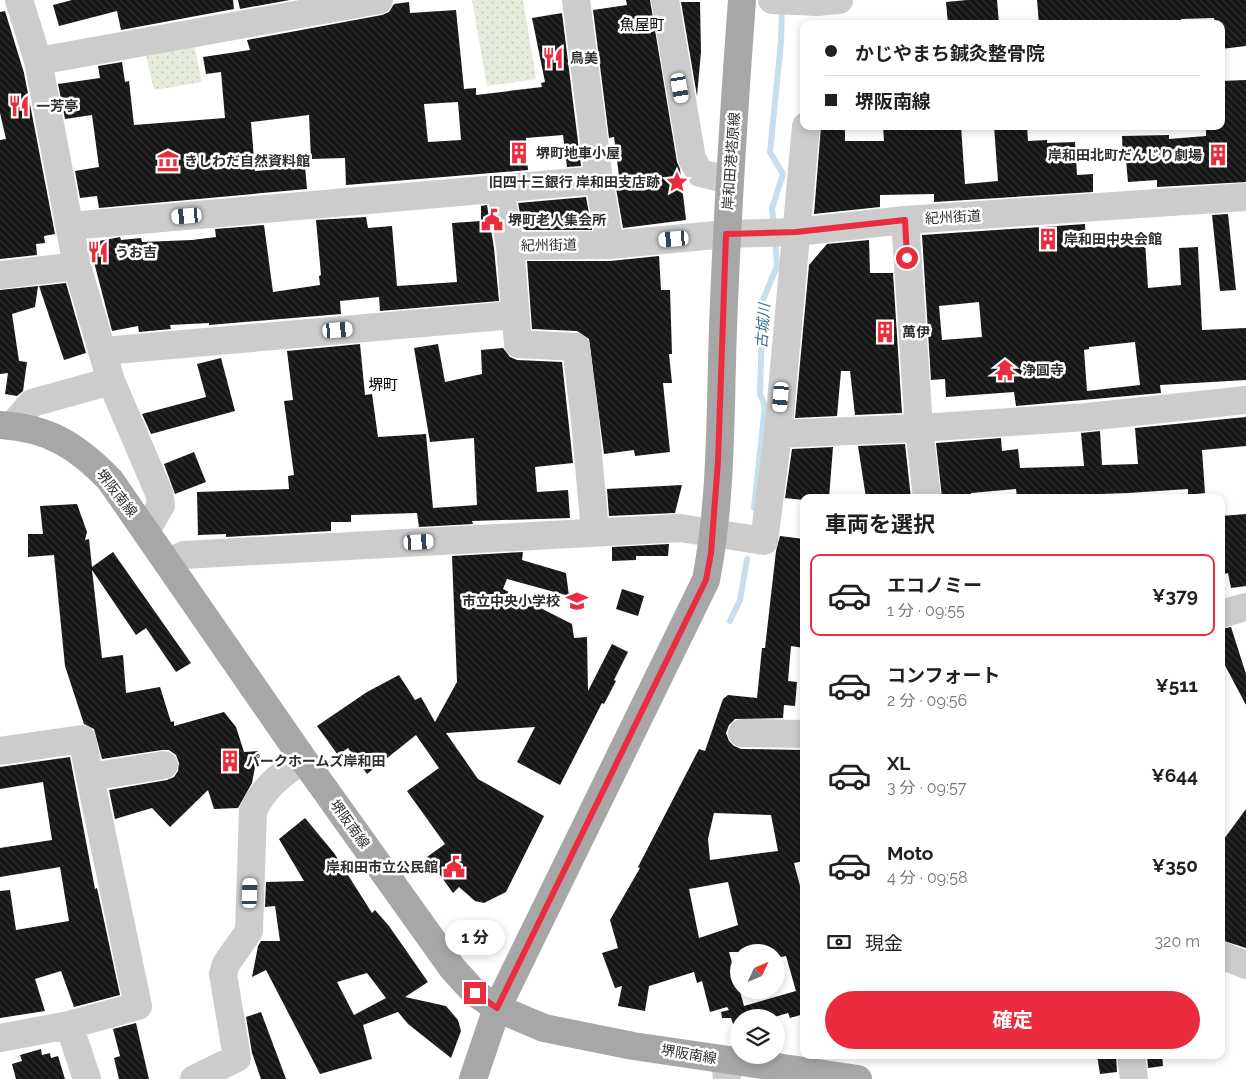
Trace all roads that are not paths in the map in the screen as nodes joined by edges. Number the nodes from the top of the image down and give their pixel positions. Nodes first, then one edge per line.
1 (19, 0) edge
2 (379, 0) edge
3 (576, 0) edge
4 (665, 0) edge
5 (742, 0) edge
6 (38, 61) junction
7 (805, 130) edge
8 (599, 180) junction
9 (729, 180) junction
10 (500, 188) junction
11 (1246, 197) edge
12 (905, 220) junction
13 (70, 226) junction
14 (781, 233) junction
15 (726, 234) junction
16 (610, 245) junction
17 (510, 246) junction
18 (77, 266) junction
19 (0, 275) edge
20 (514, 315) junction
21 (103, 351) junction
22 (111, 381) junction
23 (1246, 400) edge
24 (6, 425) edge
25 (919, 428) junction
26 (778, 434) junction
27 (927, 494) edge
28 (146, 532) junction
29 (595, 532) junction
30 (713, 532) junction
31 (168, 562) junction
32 (1246, 607) edge
33 (1225, 613) edge
34 (742, 732) dead end
35 (800, 734) edge
36 (0, 751) edge
37 (303, 759) junction
38 (164, 765) dead end
39 (90, 777) junction
40 (1225, 957) edge
41 (1246, 965) edge
42 (497, 1008) junction
43 (69, 1025) junction
44 (0, 1038) edge
45 (1132, 1059) edge
46 (726, 1069) edge
47 (783, 1074) edge
48 (87, 1079) edge
49 (194, 1079) edge
50 (473, 1079) edge
51 (858, 1079) edge
52 (1134, 1079) edge

1 - 6 street
2 - 6 street
3 - 8 street
4 - 9 street
5 - 9 main road, 岸和田港塔原線
6 - 13 street
7 - 14 street
8 - 10 street
8 - 16 street
9 - 15 main road, 岸和田港塔原線
10 - 13 street
10 - 17 street
11 - 12 street, 紀州街道
12 - 14 street, 紀州街道
12 - 25 street
13 - 18 street
14 - 15 street, 紀州街道
14 - 26 street
15 - 16 street, 紀州街道
15 - 30 main road, 岸和田港塔原線
16 - 17 street, 紀州街道
17 - 20 street
18 - 19 street
18 - 21 street
20 - 21 street
20 - 29 street
21 - 22 street
22 - 24 street
22 - 28 street
23 - 25 street
24 - 28 main road, 堺阪南線
25 - 26 street
25 - 27 street
26 - 30 street
28 - 31 main road, 堺阪南線
29 - 30 street
29 - 31 street
30 - 42 main road, 岸和田港塔原線
31 - 37 main road, 堺阪南線
32 - 33 street
34 - 35 street
36 - 39 street
37 - 42 main road, 堺阪南線
37 - 49 street
38 - 39 street
39 - 43 street
40 - 41 street
42 - 46 main road, 堺阪南線
42 - 50 main road, 岸和田港塔原線
43 - 44 street
43 - 48 street
45 - 52 street
46 - 47 main road, 堺阪南線
47 - 51 main road, 堺阪南線

